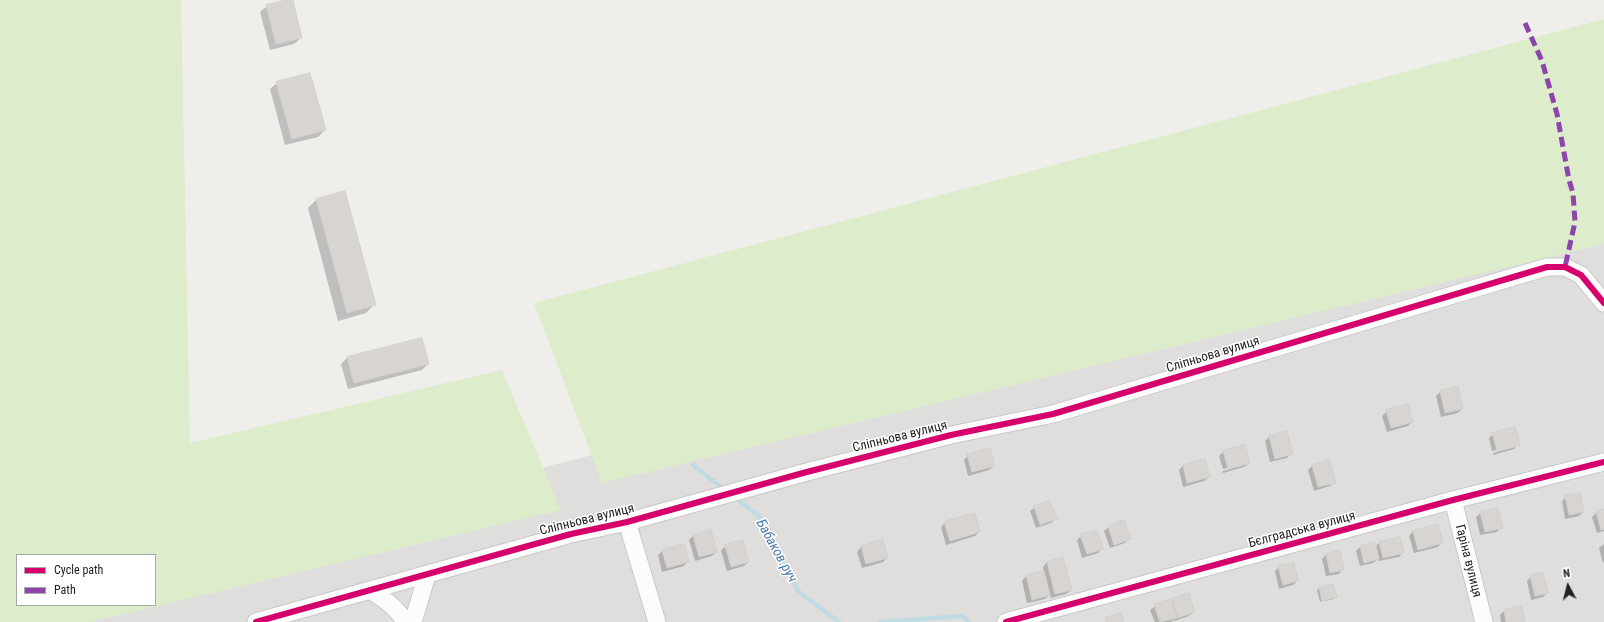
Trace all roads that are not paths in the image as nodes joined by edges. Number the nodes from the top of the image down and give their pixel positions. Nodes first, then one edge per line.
1 (1604, 303) edge
2 (1604, 462) edge
3 (1453, 500) junction
4 (627, 522) junction
5 (427, 575) junction
6 (370, 590) junction
7 (256, 622) edge
8 (406, 622) edge
9 (413, 622) edge
10 (657, 622) edge
11 (1006, 622) edge
12 (1484, 622) edge

1 - 4 street, Сліпньова вулиця
2 - 3 street, Бєлградська вулиця
3 - 11 street, Бєлградська вулиця
3 - 12 street, Гаріна вулиця
4 - 5 street, Сліпньова вулиця
4 - 10 street, Сліпньова вулиця
5 - 6 street, Сліпньова вулиця
5 - 9 street
6 - 7 street, Сліпньова вулиця
6 - 8 street

